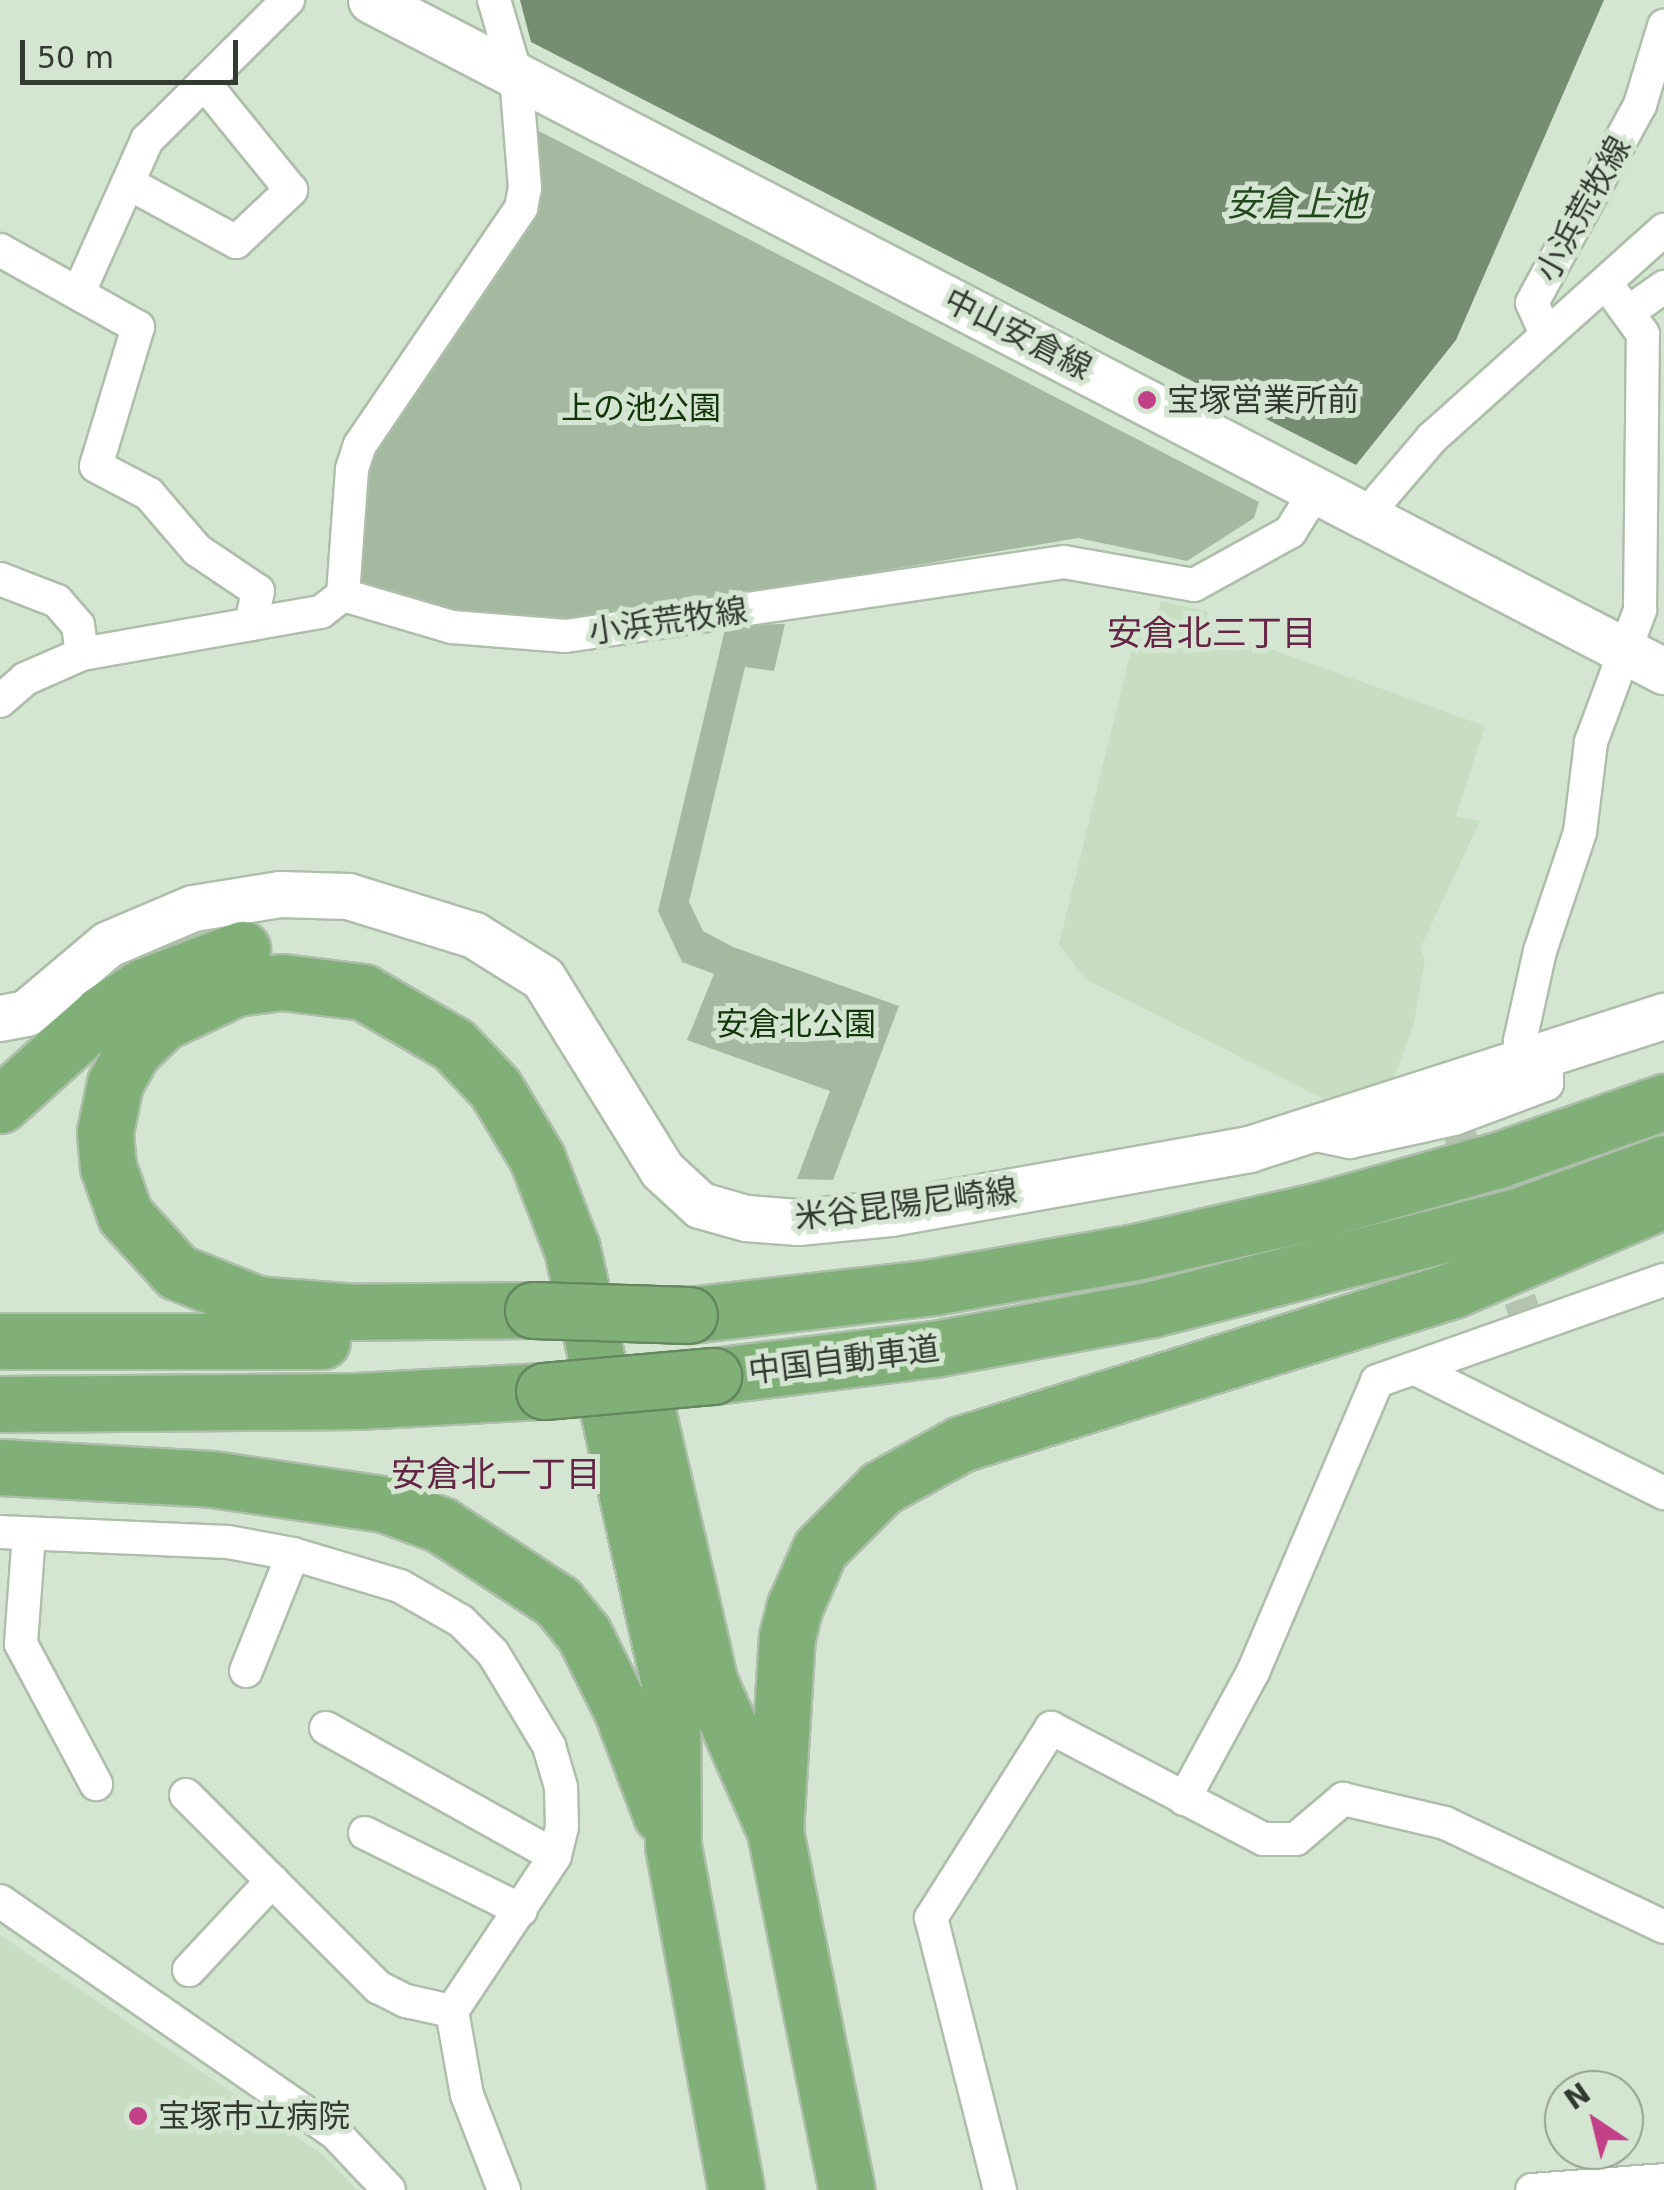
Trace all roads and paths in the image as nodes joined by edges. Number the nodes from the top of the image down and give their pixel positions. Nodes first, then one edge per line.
1 (288, 0) edge
2 (371, 0) edge
3 (494, 0) edge
4 (1664, 26) edge
5 (516, 76) junction
6 (204, 84) junction
7 (128, 183) junction
8 (1664, 230) edge
9 (0, 250) edge
10 (1606, 283) junction
11 (1664, 287) edge
12 (79, 292) junction
13 (1630, 311) junction
14 (1546, 334) junction
15 (1318, 487) junction
16 (1367, 514) junction
17 (0, 580) edge
18 (343, 596) junction
19 (251, 624) junction
20 (1624, 650) junction
21 (82, 654) junction
22 (1664, 671) edge
23 (0, 701) edge
24 (1664, 1016) edge
25 (0, 1018) edge
26 (1537, 1057) junction
27 (1664, 1102) edge
28 (0, 1105) edge
29 (1664, 1162) edge
30 (1664, 1200) edge
31 (1664, 1280) edge
32 (534, 1321) junction
33 (0, 1341) edge
34 (1420, 1371) junction
35 (0, 1404) edge
36 (0, 1467) edge
37 (1664, 1493) edge
38 (15, 1532) edge
39 (293, 1554) junction
40 (246, 1670) dead end
41 (326, 1728) dead end
42 (96, 1784) dead end
43 (186, 1795) dead end
44 (1184, 1799) junction
45 (775, 1832) junction
46 (365, 1834) dead end
47 (672, 1846) junction
48 (555, 1856) junction
49 (272, 1881) junction
50 (0, 1901) edge
51 (521, 1910) junction
52 (1664, 1927) edge
53 (189, 1970) dead end
54 (452, 2011) junction
55 (1660, 2170) edge
56 (388, 2190) edge
57 (504, 2190) edge
58 (736, 2190) edge
59 (846, 2190) edge
60 (1000, 2190) edge
61 (1532, 2190) edge

1 - 6 street
2 - 5 main road, 中山安倉線
3 - 5 street
4 - 14 street, 小浜荒牧線
5 - 15 main road, 中山安倉線
5 - 18 street
6 - 7 street
6 - 7 street
7 - 12 street
8 - 10 street
9 - 12 street
10 - 13 street
10 - 14 street
11 - 13 street
12 - 19 street
13 - 20 street
14 - 16 street
15 - 16 main road, 中山安倉線
15 - 18 street, 小浜荒牧線
16 - 20 main road, 中山安倉線
17 - 21 street
18 - 19 street
19 - 21 street
20 - 22 main road, 中山安倉線
20 - 26 street
21 - 23 street
24 - 26 main road, 米谷昆陽尼崎線
25 - 26 main road, 米谷昆陽尼崎線
27 - 32 highway, 中国自動車道, bridge
28 - 45 highway
29 - 35 highway, 中国自動車道, bridge
30 - 45 highway
31 - 34 street
32 - 33 highway, 中国自動車道
32 - 47 highway
34 - 37 street
34 - 44 street
36 - 47 highway
38 - 39 street
38 - 42 street
39 - 40 street
39 - 48 street
41 - 48 street
43 - 49 street
44 - 52 street
44 - 60 street
45 - 59 highway
46 - 51 street
47 - 58 highway
48 - 51 street
49 - 53 street
49 - 54 street
50 - 56 street
51 - 54 street
54 - 57 street
55 - 61 street

